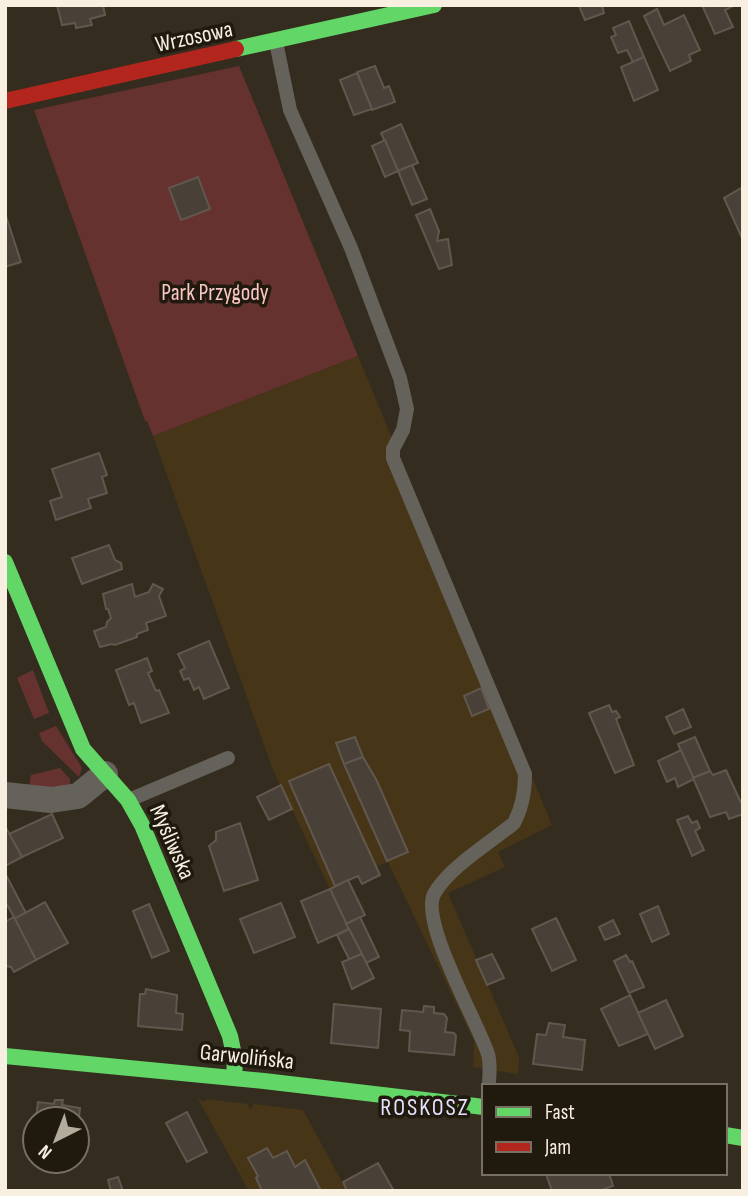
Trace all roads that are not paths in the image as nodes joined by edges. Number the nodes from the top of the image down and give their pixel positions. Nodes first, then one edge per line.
1 (434, 5) edge
2 (276, 42) junction
3 (5, 101) edge
4 (5, 562) edge
5 (228, 758) dead end
6 (104, 774) junction
7 (5, 795) edge
8 (128, 800) junction
9 (5, 1056) edge
10 (234, 1078) junction
11 (489, 1084) edge
12 (482, 1107) edge

1 - 2 street, Wrzosowa
2 - 3 street, Wrzosowa
2 - 11 lane
4 - 6 street, Myśliwska
5 - 8 lane
6 - 7 street
6 - 8 street, Myśliwska
8 - 10 street, Myśliwska
9 - 10 street, Garwolińska
10 - 12 street, Garwolińska

